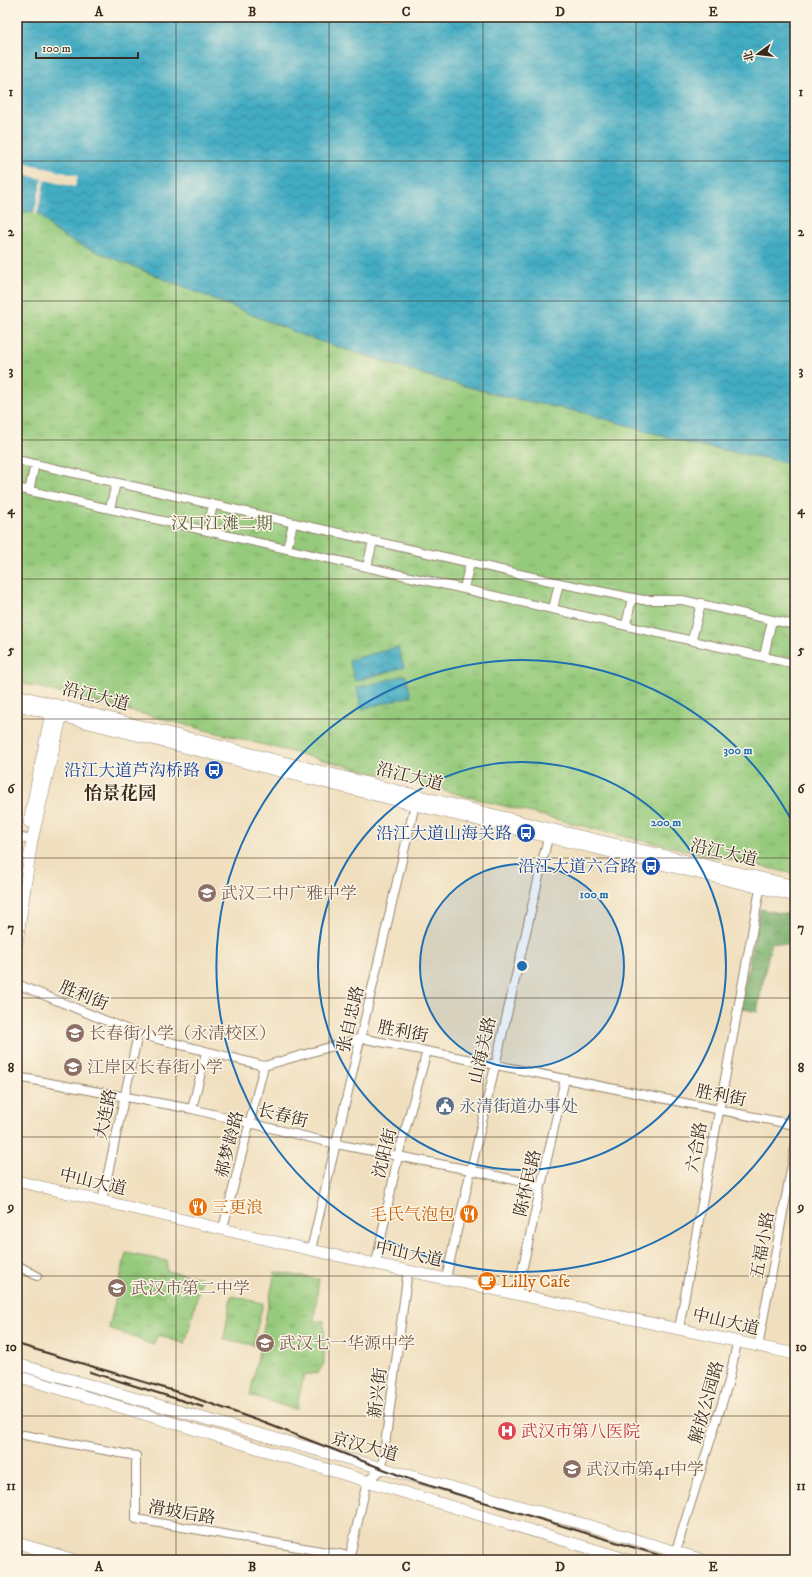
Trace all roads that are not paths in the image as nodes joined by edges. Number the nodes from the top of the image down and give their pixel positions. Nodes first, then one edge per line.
1 (17, 460) edge
2 (35, 464) junction
3 (116, 483) junction
4 (17, 488) edge
5 (29, 490) junction
6 (213, 505) junction
7 (110, 509) junction
8 (293, 523) junction
9 (207, 531) junction
10 (373, 541) junction
11 (287, 549) junction
12 (470, 563) junction
13 (367, 567) junction
14 (559, 583) junction
15 (464, 588) junction
16 (632, 598) junction
17 (700, 603) junction
18 (553, 609) junction
19 (772, 620) junction
20 (626, 625) junction
21 (795, 625) edge
22 (692, 640) junction
23 (764, 656) junction
24 (795, 664) edge
25 (17, 694) edge
26 (17, 705) edge
27 (57, 709) junction
28 (416, 801) junction
29 (549, 833) junction
30 (25, 838) edge
31 (761, 883) junction
32 (795, 886) edge
33 (17, 893) edge
34 (795, 896) edge
35 (17, 943) edge
36 (17, 984) edge
37 (138, 1034) junction
38 (361, 1038) junction
39 (428, 1051) junction
40 (206, 1052) junction
41 (494, 1065) junction
42 (264, 1066) junction
43 (17, 1077) edge
44 (565, 1079) junction
45 (123, 1097) junction
46 (192, 1109) junction
47 (718, 1110) junction
48 (250, 1123) junction
49 (795, 1125) edge
50 (336, 1144) junction
51 (795, 1148) edge
52 (398, 1156) junction
53 (470, 1170) junction
54 (17, 1181) edge
55 (541, 1186) junction
56 (102, 1201) junction
57 (223, 1228) junction
58 (311, 1250) junction
59 (376, 1264) junction
60 (17, 1265) edge
61 (408, 1270) junction
62 (37, 1276) dead end
63 (446, 1278) junction
64 (517, 1293) junction
65 (679, 1328) junction
66 (737, 1343) junction
67 (758, 1347) junction
68 (795, 1354) edge
69 (17, 1364) edge
70 (17, 1376) edge
71 (24, 1435) dead end
72 (382, 1468) junction
73 (367, 1482) junction
74 (17, 1544) edge
75 (674, 1556) edge
76 (350, 1558) edge
77 (76, 1560) edge
78 (629, 1560) edge
79 (704, 1560) edge

1 - 2 street
2 - 3 street
2 - 5 street
3 - 6 street
3 - 7 street
4 - 5 street
5 - 7 street
6 - 8 street
6 - 9 street
7 - 9 street
8 - 10 street
8 - 11 street
9 - 11 street
10 - 12 street
10 - 13 street
11 - 13 street
12 - 14 street
12 - 15 street
13 - 15 street
14 - 16 street
14 - 18 street
15 - 18 street
16 - 17 street
16 - 20 street
17 - 19 street
17 - 22 street
18 - 20 street
19 - 21 street
19 - 23 street
20 - 22 street
22 - 23 street
23 - 24 street
25 - 27 main road, 沿江大道
26 - 27 main road, 沿江大道
27 - 28 main road, 沿江大道
27 - 30 main road
28 - 29 main road, 沿江大道
28 - 38 street, 张自忠路
29 - 31 main road, 沿江大道
29 - 41 street, 山海关路
30 - 33 main road
30 - 35 main road
31 - 32 main road, 沿江大道
31 - 34 main road, 沿江大道
31 - 47 street, 六合路
36 - 37 street, 胜利街
37 - 40 street, 胜利街
37 - 45 street, 大连路
38 - 39 street, 胜利街
38 - 42 street, 胜利街
38 - 50 street, 张自忠路
39 - 41 street, 胜利街
39 - 52 street, 沈阳街
40 - 42 street, 胜利街
40 - 46 street
41 - 44 street, 胜利街
41 - 53 street, 山海关路
42 - 48 street, 郝梦龄路
43 - 45 street, 长春街
44 - 47 street, 胜利街
44 - 55 street, 陈怀民路
45 - 46 street, 长春街
45 - 56 street, 大连路
46 - 48 street, 长春街
47 - 49 street, 胜利街
47 - 65 street, 六合路
48 - 50 street, 长春街
48 - 57 street, 郝梦龄路
50 - 52 street, 长春街
50 - 58 street, 张自忠路
51 - 67 street, 五福小路
52 - 53 street, 长春街
52 - 59 street, 沈阳街
53 - 55 street, 长春街
53 - 63 street, 山海关路
54 - 56 main road, 中山大道
55 - 64 street, 陈怀民路
56 - 57 main road, 中山大道
57 - 58 main road, 中山大道
58 - 59 main road, 中山大道
59 - 61 main road, 中山大道
60 - 62 street
61 - 63 main road, 中山大道
61 - 72 street, 新兴街
63 - 64 main road, 中山大道
64 - 65 main road, 中山大道
65 - 66 main road, 中山大道
66 - 67 main road, 中山大道
66 - 75 street, 解放公园路
67 - 68 main road, 中山大道
69 - 72 main road, 京汉大道
70 - 73 main road, 京汉大道
71 - 76 street, 滑坡后路
72 - 73 street
72 - 75 main road, 京汉大道
73 - 76 street
73 - 78 main road, 京汉大道
74 - 77 main road
75 - 79 main road, 京汉大道

